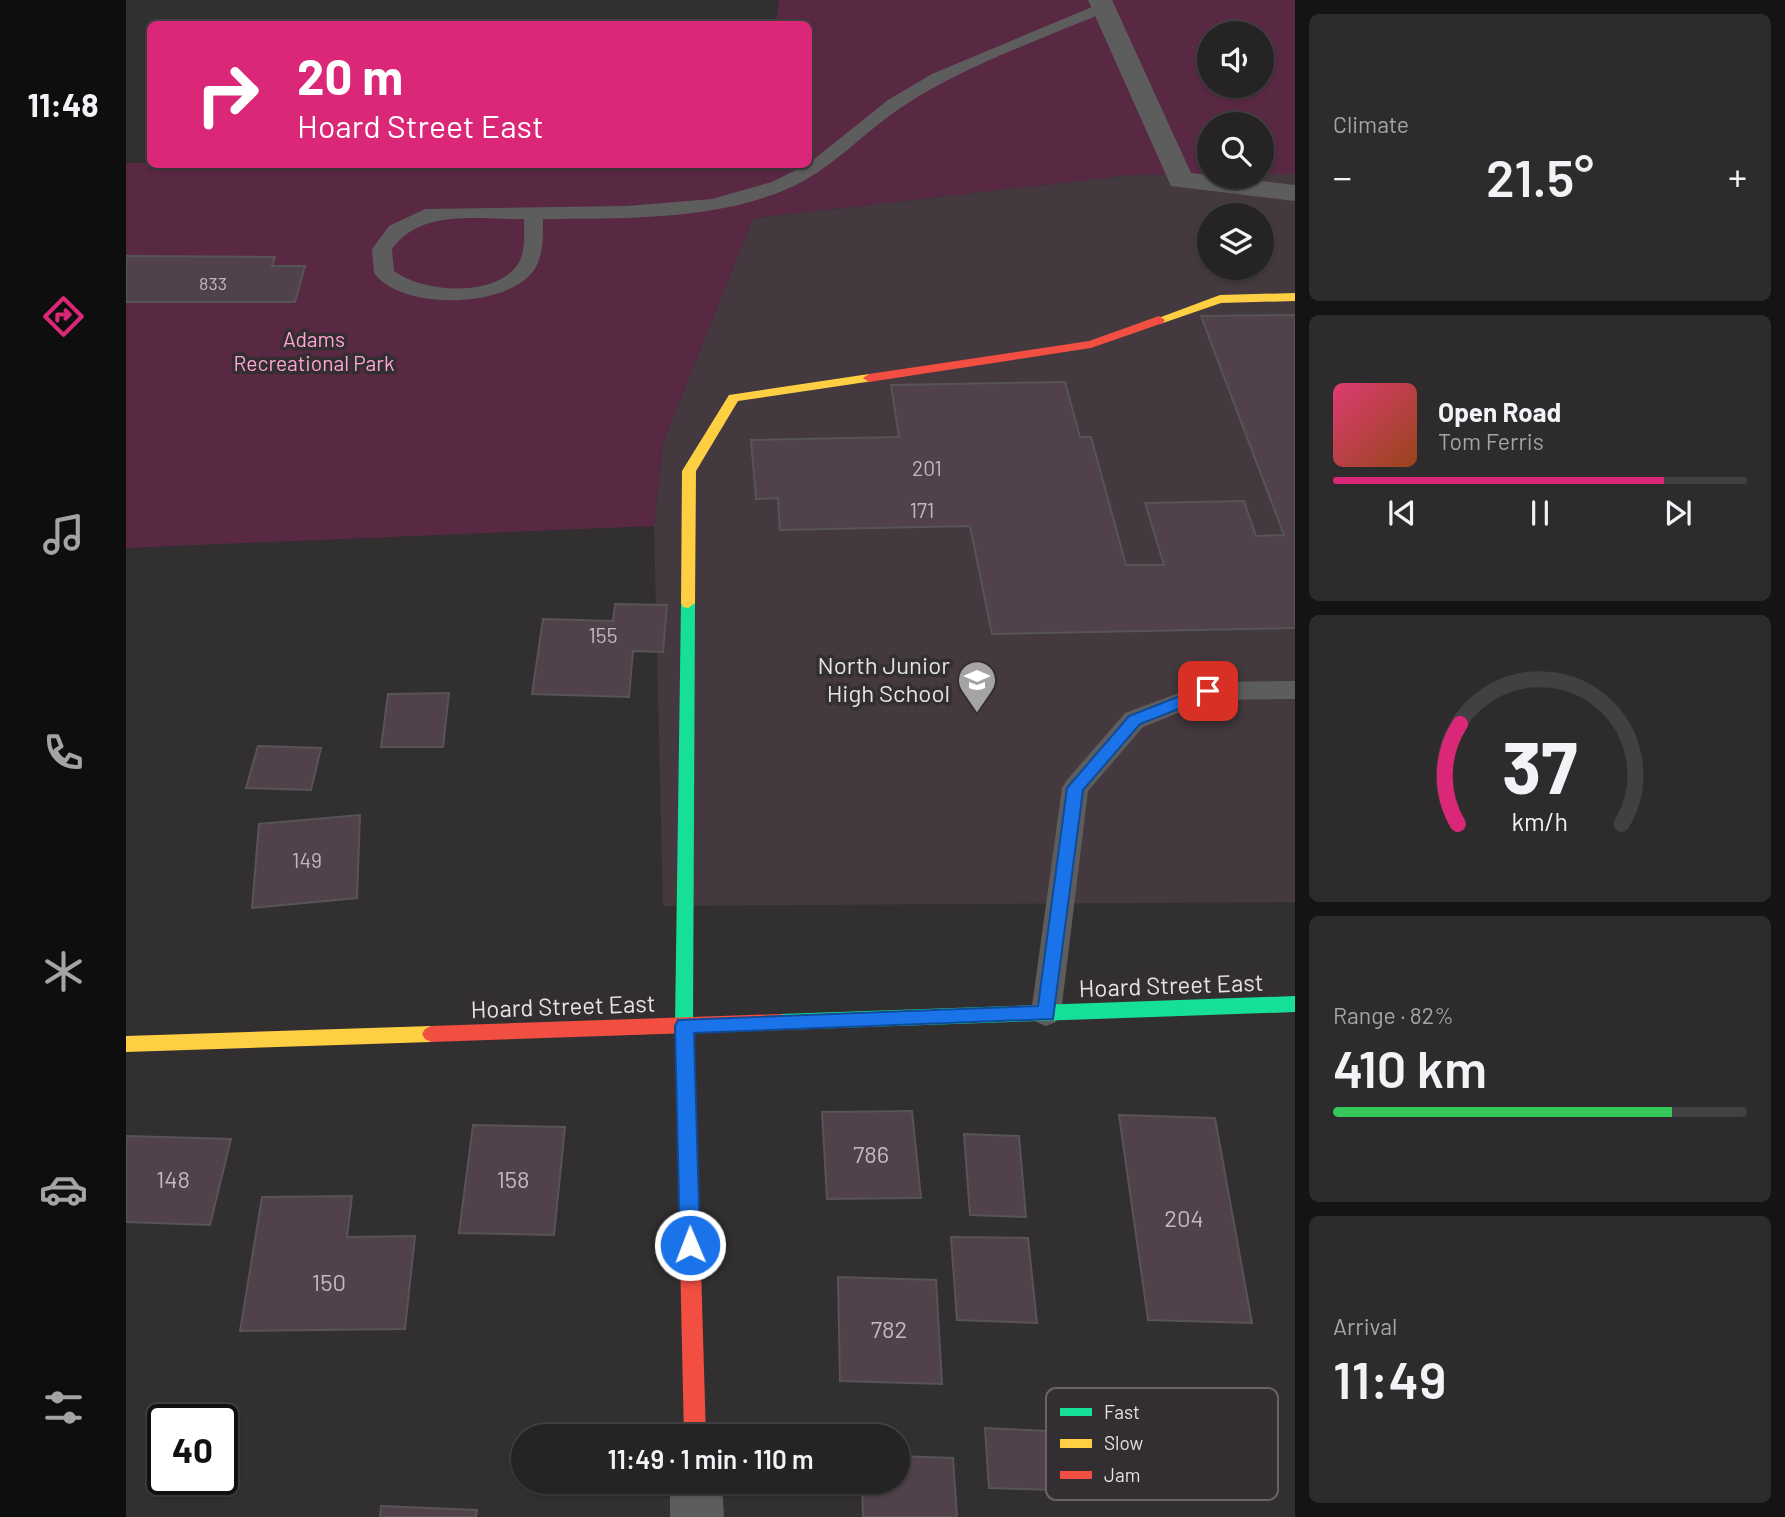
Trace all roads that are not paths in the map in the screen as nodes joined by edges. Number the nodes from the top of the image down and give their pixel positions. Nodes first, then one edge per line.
1 (1102, 4) edge
2 (812, 167) edge
3 (811, 168) edge
4 (1295, 193) edge
5 (534, 212) junction
6 (1295, 297) edge
7 (1295, 690) edge
8 (1295, 1004) edge
9 (1046, 1013) junction
10 (684, 1026) junction
11 (126, 1044) edge
12 (695, 1424) edge
13 (696, 1494) edge
14 (697, 1517) edge

1 - 2 lane
1 - 4 street
3 - 5 lane
5 - 5 lane
6 - 10 street
7 - 9 lane
8 - 9 street, Hoard Street East
9 - 10 street, Hoard Street East
10 - 11 street, Hoard Street East
10 - 12 street
13 - 14 street

